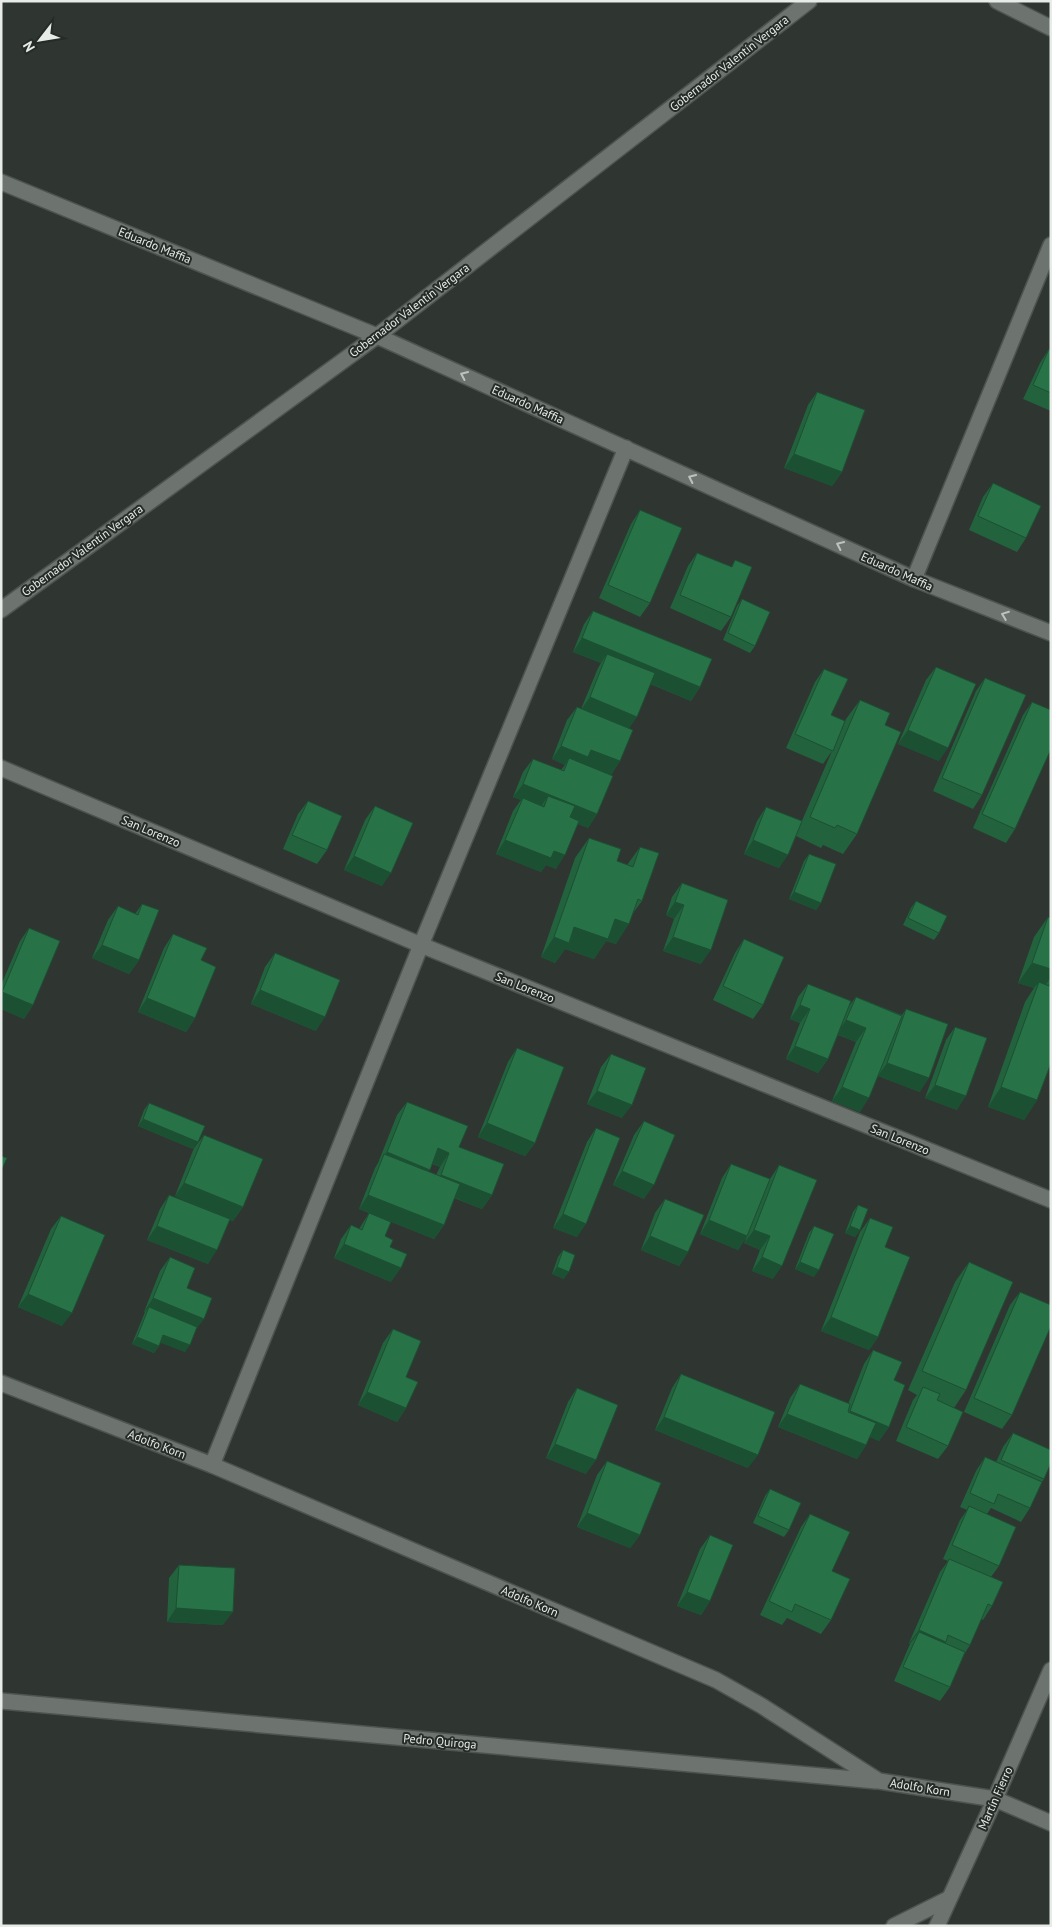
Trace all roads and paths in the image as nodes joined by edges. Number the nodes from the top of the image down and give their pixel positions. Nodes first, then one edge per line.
1 (809, 1) edge
2 (997, 1) edge
3 (1051, 28) edge
4 (1, 182) edge
5 (1051, 245) edge
6 (377, 336) junction
7 (626, 448) junction
8 (914, 580) junction
9 (1, 610) edge
10 (1051, 633) edge
11 (1, 768) edge
12 (421, 945) junction
13 (1051, 1200) edge
14 (1, 1383) edge
15 (212, 1465) junction
16 (1051, 1670) edge
17 (1, 1701) edge
18 (879, 1781) junction
19 (995, 1799) junction
20 (1051, 1823) edge
21 (948, 1899) junction
22 (894, 1926) edge
23 (937, 1926) edge

1 - 6 street, Gobernador Valentín Vergara
2 - 3 street
4 - 6 street, Eduardo Maffia
5 - 8 street
7 -> 6 street, Eduardo Maffia
6 - 9 street, Gobernador Valentín Vergara
8 -> 7 street, Eduardo Maffia
7 - 12 street
10 -> 8 street, Eduardo Maffia
11 - 12 street, San Lorenzo
12 - 13 street, San Lorenzo
12 - 15 street
14 - 15 street, Adolfo Korn
15 - 18 street, Adolfo Korn
16 - 19 street, Martín Fierro
17 - 18 street, Pedro Quiroga
18 - 19 street, Adolfo Korn
19 - 20 street, Adolfo Korn
19 - 21 street, Martín Fierro
21 - 22 street
21 - 23 street, Martín Fierro

